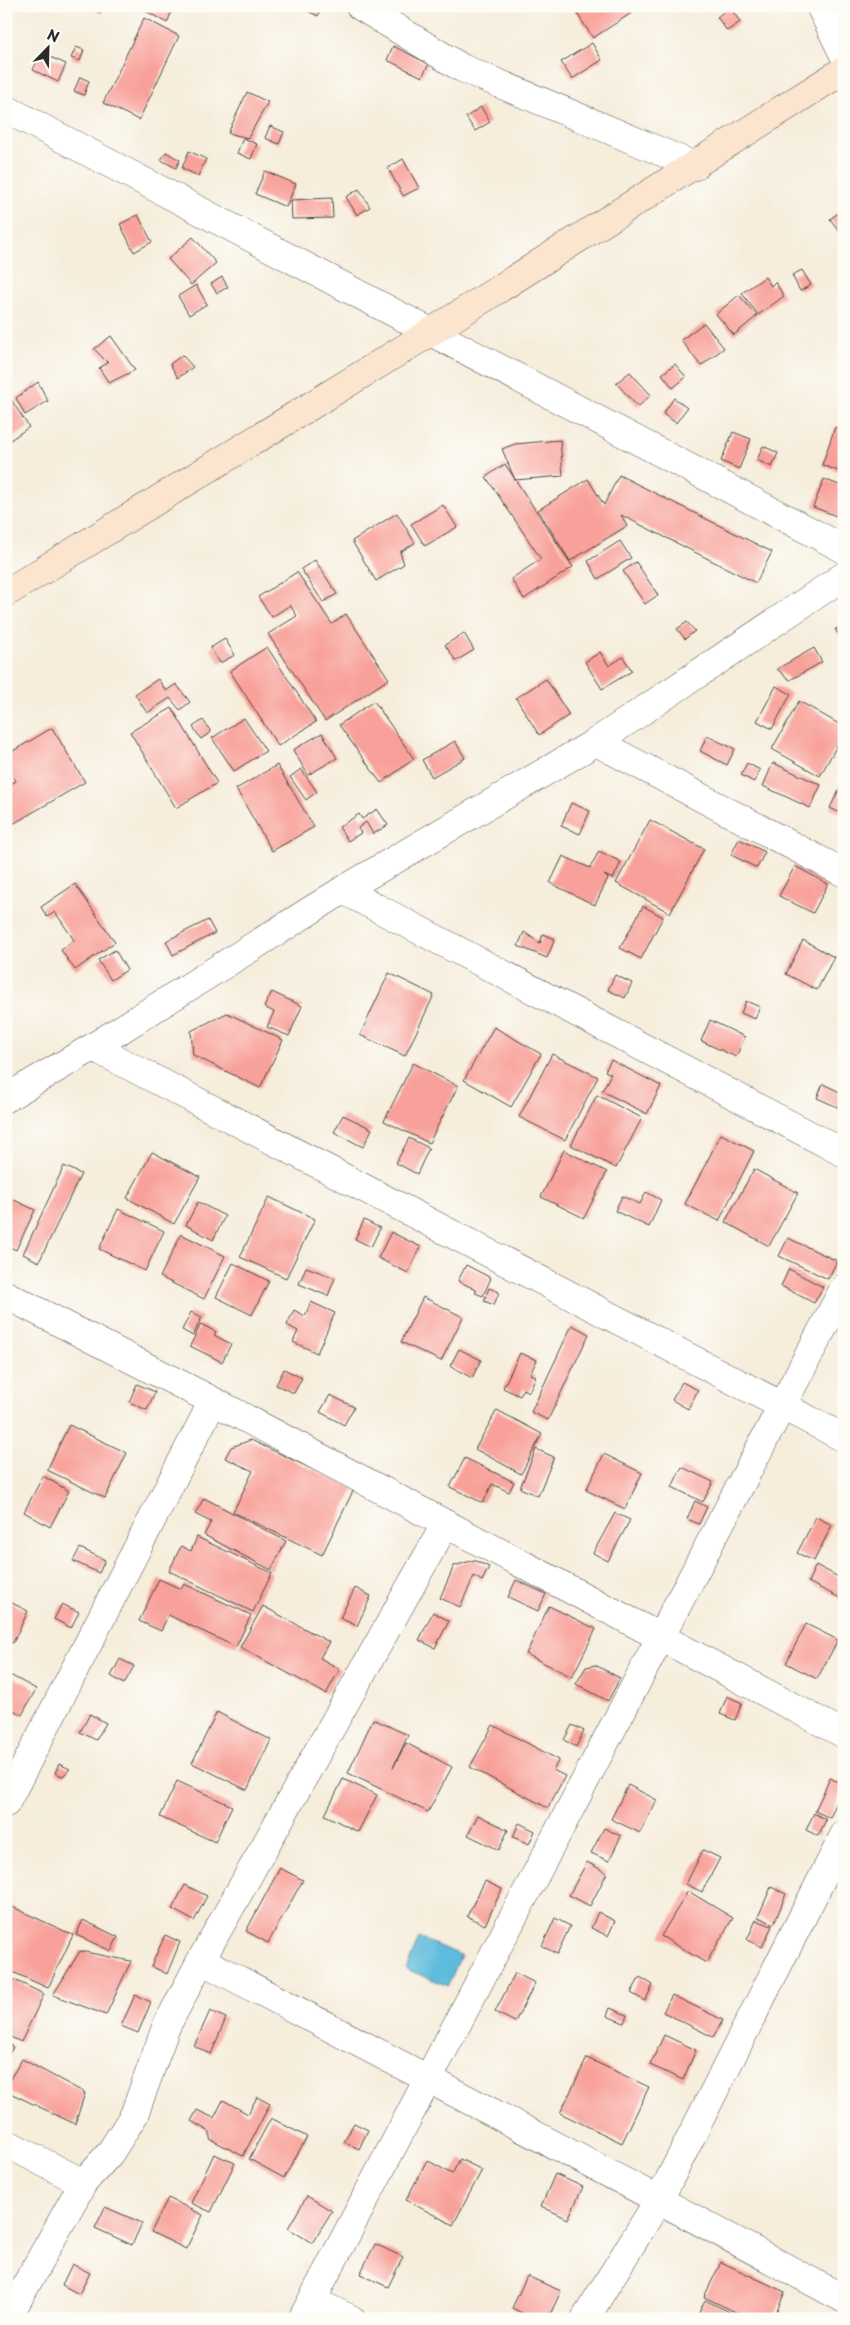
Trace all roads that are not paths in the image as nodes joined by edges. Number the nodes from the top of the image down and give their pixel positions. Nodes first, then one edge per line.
1 (360, 6) edge
2 (820, 6) edge
3 (844, 55) edge
4 (844, 70) edge
5 (6, 109) edge
6 (695, 166) junction
7 (431, 332) junction
8 (842, 546) edge
9 (844, 576) edge
10 (6, 593) edge
11 (596, 742) junction
12 (844, 874) edge
13 (343, 890) junction
14 (93, 1047) junction
15 (6, 1098) edge
16 (844, 1153) edge
17 (844, 1288) edge
18 (7, 1297) edge
19 (213, 1400) junction
20 (782, 1405) junction
21 (844, 1438) edge
22 (446, 1523) junction
23 (661, 1637) junction
24 (844, 1734) edge
25 (6, 1803) edge
26 (844, 1835) edge
27 (201, 1960) junction
28 (429, 2080) junction
29 (6, 2143) edge
30 (83, 2183) junction
31 (660, 2198) junction
32 (844, 2299) edge
33 (308, 2310) edge
34 (7, 2319) edge
35 (351, 2319) edge
36 (585, 2319) edge

1 - 6 street
2 - 3 street
4 - 6 street
5 - 7 street
6 - 7 street
7 - 8 street
7 - 10 street
9 - 11 street
11 - 12 street
11 - 13 street
13 - 14 street
13 - 16 street
14 - 15 street
14 - 20 street
17 - 20 street
18 - 19 street
19 - 22 street
19 - 25 street
20 - 21 street
20 - 23 street
22 - 23 street
22 - 27 street
23 - 24 street
23 - 28 street
26 - 31 street
27 - 28 street
27 - 30 street
28 - 31 street
28 - 33 street
29 - 30 street
30 - 34 street
31 - 32 street
31 - 36 street
33 - 35 street

